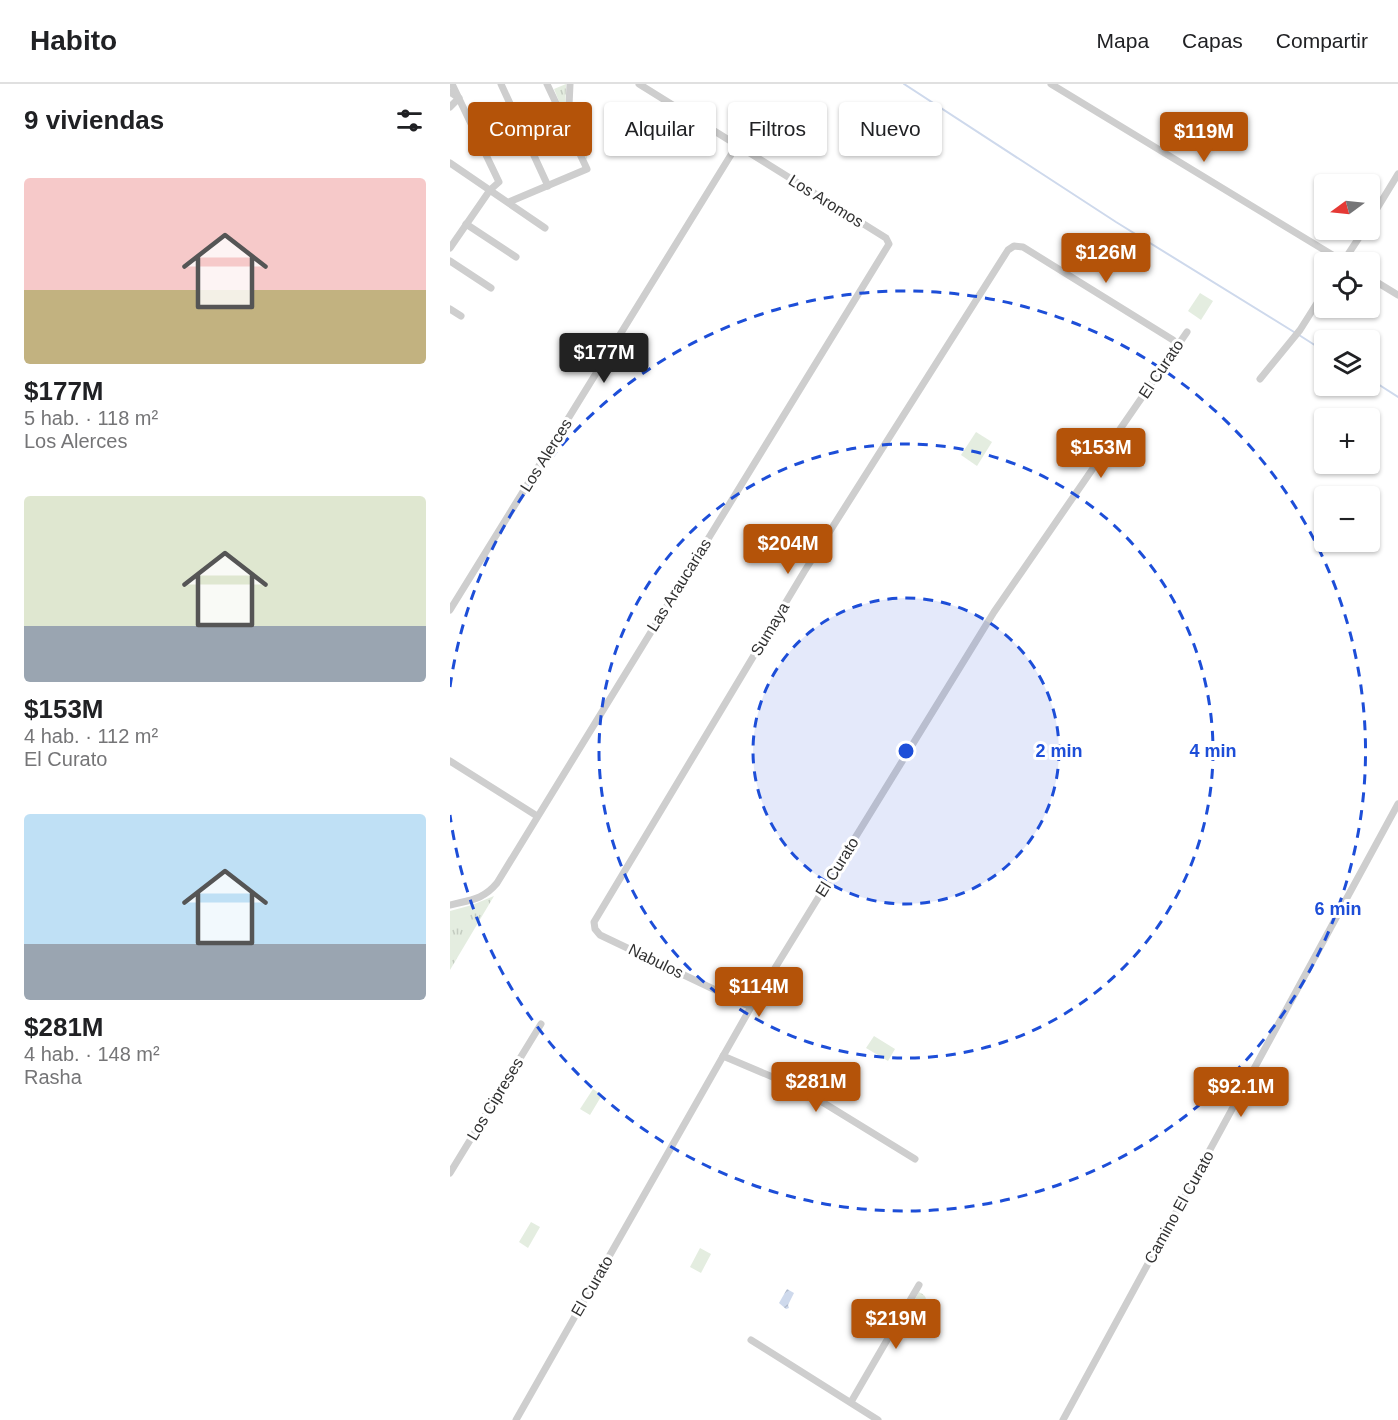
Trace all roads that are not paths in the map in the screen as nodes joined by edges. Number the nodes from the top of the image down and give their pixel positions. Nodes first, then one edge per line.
1 (501, 84) edge
2 (547, 84) edge
3 (570, 84) edge
4 (639, 84) edge
5 (1051, 84) edge
6 (453, 86) edge
7 (459, 98) junction
8 (555, 102) edge
9 (569, 102) edge
10 (450, 107) edge
11 (728, 139) edge
12 (581, 156) edge
13 (730, 156) edge
14 (755, 156) edge
15 (451, 167) edge
16 (1398, 174) edge
17 (548, 186) junction
18 (490, 190) junction
19 (509, 202) junction
20 (1380, 204) edge
21 (466, 224) junction
22 (545, 228) dead end
23 (889, 242) joint
24 (450, 248) edge
25 (1328, 252) edge
26 (516, 256) dead end
27 (450, 261) edge
28 (1380, 284) edge
29 (491, 288) dead end
30 (1398, 295) edge
31 (1314, 308) edge
32 (450, 309) edge
33 (461, 316) dead end
34 (1187, 332) dead end
35 (1177, 346) junction
36 (1260, 379) dead end
37 (450, 610) edge
38 (450, 761) edge
39 (1398, 804) edge
40 (537, 816) junction
41 (450, 906) edge
42 (595, 929) joint
43 (751, 1007) junction
44 (541, 1024) dead end
45 (723, 1056) junction
46 (915, 1159) dead end
47 (450, 1173) edge
48 (919, 1285) dead end
49 (751, 1340) dead end
50 (851, 1402) junction
51 (516, 1420) edge
52 (878, 1420) edge
53 (1063, 1420) edge

1 - 17 street
2 - 8 street
3 - 9 street
4 - 11 street, Los Aromos
5 - 25 street
6 - 7 street
7 - 10 street
7 - 18 street
12 - 17 street
13 - 37 street, Los Alerces
14 - 23 street, Los Aromos
15 - 18 street
16 - 20 street
17 - 19 street
18 - 19 street
18 - 21 street
19 - 22 street
21 - 24 street
21 - 26 street
23 - 40 street, Las Araucarias
27 - 29 street
28 - 30 street
31 - 36 street
32 - 33 street
34 - 35 street, El Curato
35 - 42 street, Sumaya
35 - 43 street, El Curato
38 - 40 street
39 - 53 street, Camino El Curato
40 - 41 street, Las Araucarias
42 - 43 street, Nabulos
43 - 45 street, El Curato
44 - 47 street, Los Cipreses
45 - 46 street
45 - 51 street, El Curato
48 - 50 street
49 - 50 street
50 - 52 street

